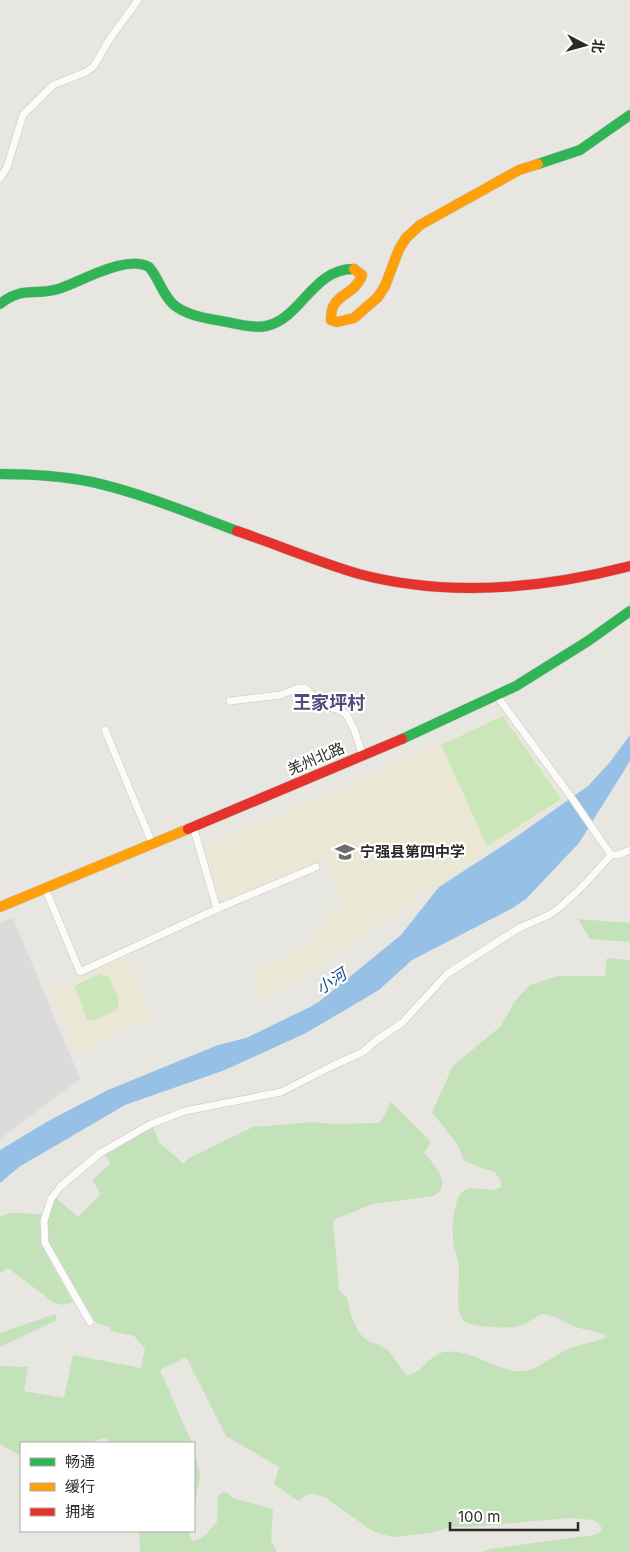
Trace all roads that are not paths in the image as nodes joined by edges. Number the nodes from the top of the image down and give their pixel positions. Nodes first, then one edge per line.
1 (138, 0) edge
2 (630, 115) edge
3 (0, 178) edge
4 (0, 304) edge
5 (0, 474) edge
6 (630, 566) edge
7 (630, 611) edge
8 (497, 696) junction
9 (230, 701) dead end
10 (105, 730) dead end
11 (362, 756) junction
12 (193, 826) junction
13 (152, 843) junction
14 (630, 850) edge
15 (611, 855) junction
16 (316, 867) dead end
17 (45, 888) junction
18 (0, 907) edge
19 (217, 909) junction
20 (90, 1322) dead end

1 - 3 street
2 - 4 main road
5 - 6 main road
7 - 8 main road, 羌州北路
8 - 11 main road, 羌州北路
8 - 15 street
9 - 11 street
10 - 13 street
11 - 12 main road, 羌州北路
12 - 13 main road, 羌州北路
12 - 19 street
13 - 17 main road, 羌州北路
14 - 15 street
15 - 20 street
16 - 19 street
17 - 18 main road, 羌州北路
17 - 19 street

